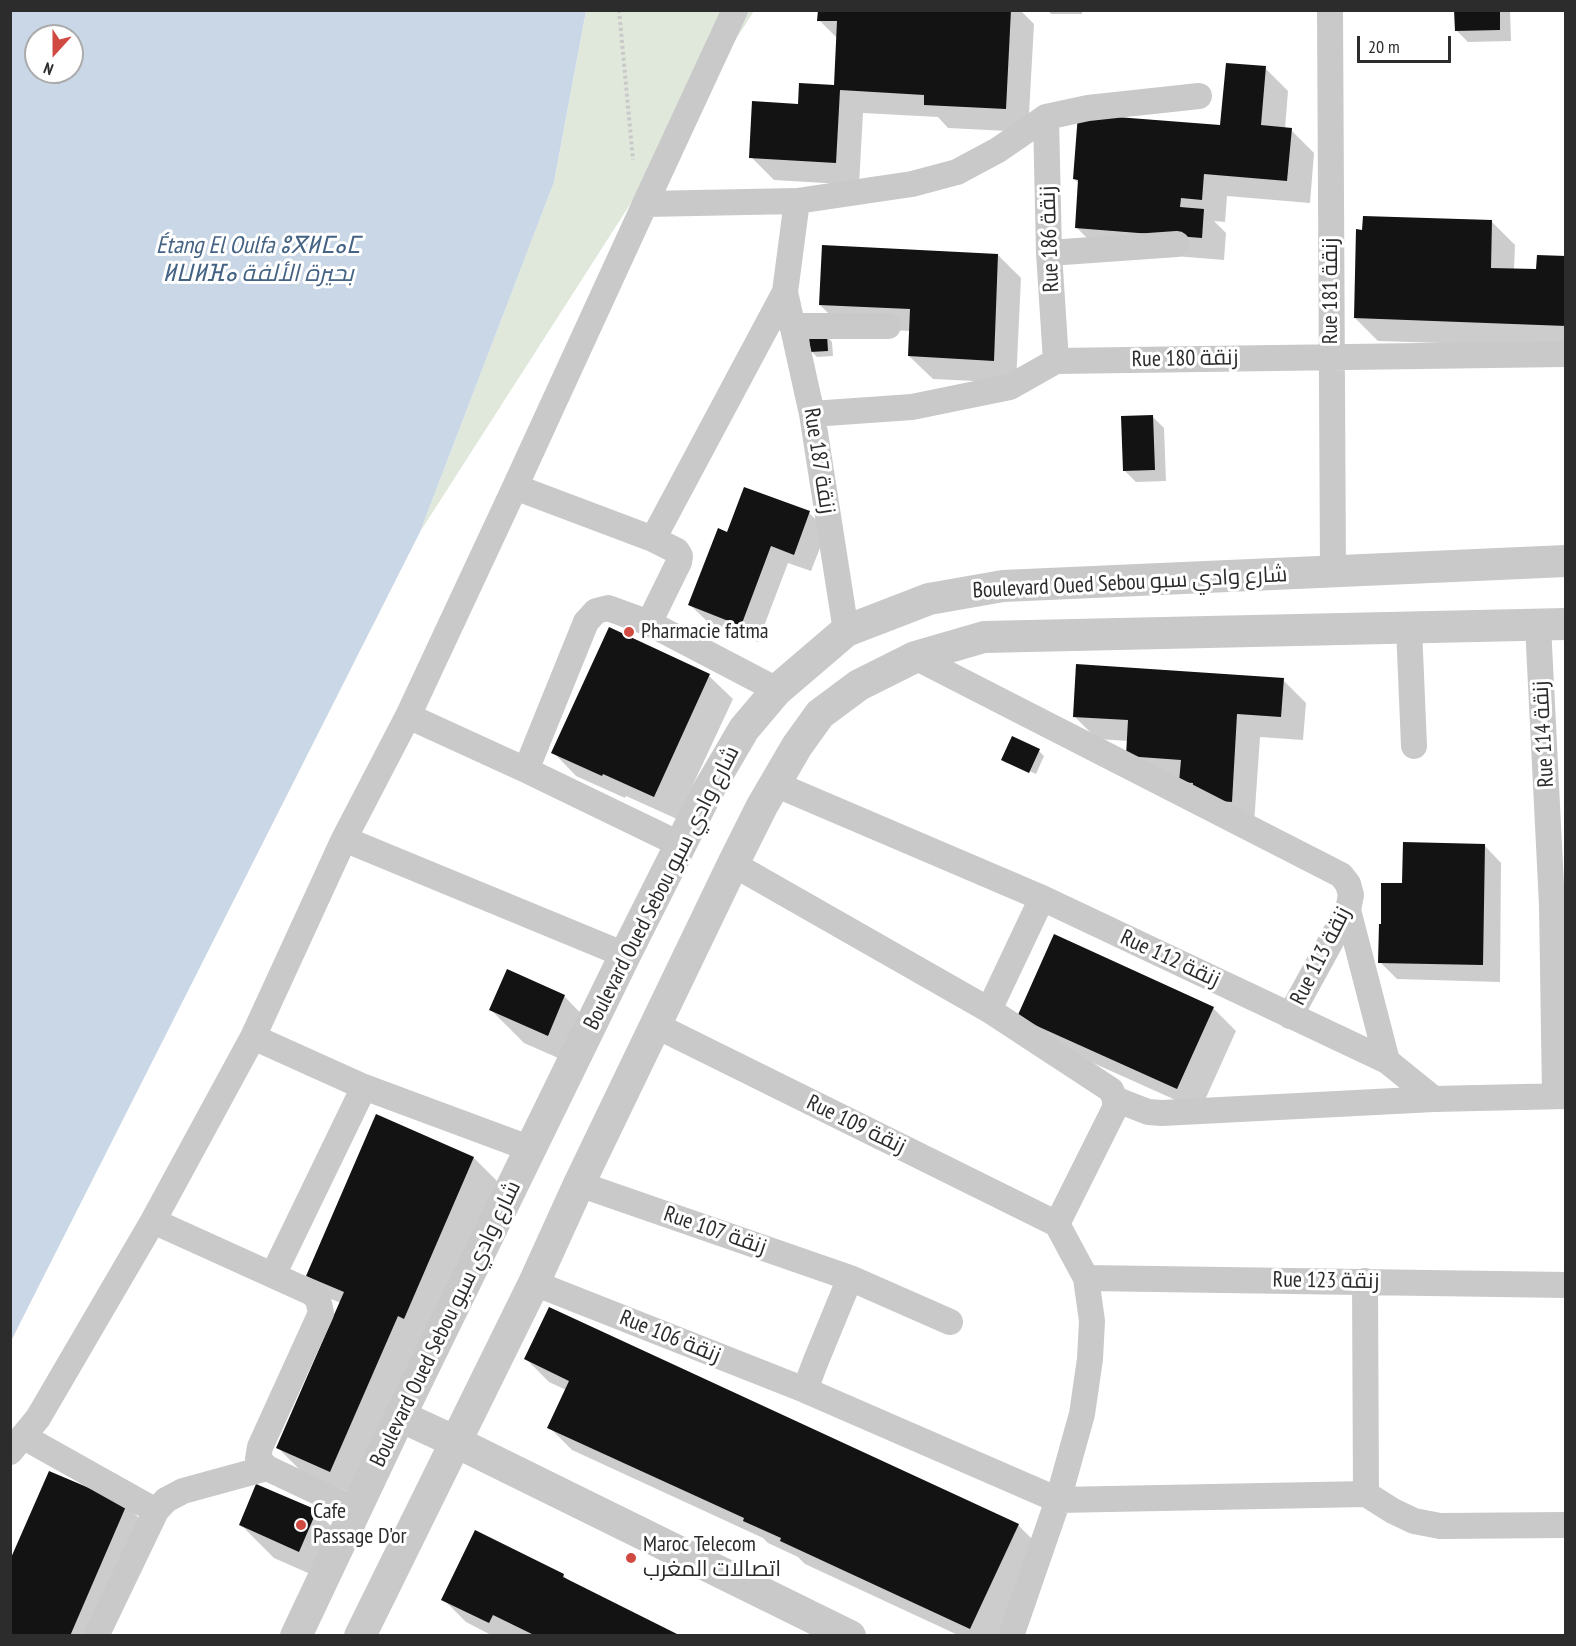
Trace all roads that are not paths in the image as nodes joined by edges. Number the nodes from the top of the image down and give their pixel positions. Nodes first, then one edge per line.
1 (735, 10) edge
2 (1330, 10) edge
3 (1199, 96) dead end
4 (1046, 117) junction
5 (797, 201) junction
6 (642, 211) junction
7 (1177, 244) dead end
8 (1048, 253) junction
9 (785, 292) junction
10 (792, 326) junction
11 (888, 326) dead end
12 (1566, 354) edge
13 (1331, 357) junction
14 (1056, 361) junction
15 (813, 414) junction
16 (515, 487) junction
17 (653, 539) junction
18 (1566, 561) edge
19 (1333, 572) junction
20 (649, 623) junction
21 (1552, 624) edge
22 (1409, 628) junction
23 (846, 631) junction
24 (915, 657) junction
25 (777, 690) junction
26 (408, 716) junction
27 (1414, 746) dead end
28 (526, 770) junction
29 (775, 784) junction
30 (344, 839) junction
31 (680, 844) junction
32 (733, 864) junction
33 (1042, 898) junction
34 (1349, 902) junction
35 (1559, 905) edge
36 (625, 955) junction
37 (989, 1011) junction
38 (1290, 1016) junction
39 (655, 1025) junction
40 (253, 1037) junction
41 (1388, 1061) junction
42 (364, 1087) junction
43 (1560, 1096) edge
44 (1115, 1099) junction
45 (1434, 1100) junction
46 (531, 1149) junction
47 (579, 1184) junction
48 (153, 1221) junction
49 (1057, 1224) junction
50 (273, 1275) junction
51 (850, 1278) junction
52 (1086, 1278) junction
53 (1365, 1281) junction
54 (534, 1283) junction
55 (1566, 1285) edge
56 (950, 1322) dead end
57 (805, 1390) junction
58 (400, 1416) junction
59 (456, 1442) junction
60 (17, 1444) edge
61 (267, 1468) junction
62 (1366, 1494) junction
63 (1058, 1500) junction
64 (356, 1510) junction
65 (156, 1511) junction
66 (1566, 1525) edge
67 (96, 1635) edge
68 (296, 1635) edge
69 (360, 1635) edge
70 (850, 1635) edge
71 (1011, 1635) edge

1 - 6 street
2 - 13 street, Rue 181 زنقة
3 - 4 street
4 - 5 street
4 - 8 street, Rue 186 زنقة
5 - 6 street
5 - 9 street
6 - 16 street
7 - 8 street
8 - 14 street, Rue 186 زنقة
9 - 10 street, Rue 187 زنقة
9 - 17 street
10 - 11 street
10 - 15 street, Rue 187 زنقة
12 - 13 street, Rue 180 زنقة
13 - 14 street, Rue 180 زنقة
13 - 19 street, Rue 181 زنقة
14 - 15 street, Rue 180 زنقة
15 - 23 street, Rue 187 زنقة
16 - 17 street
16 - 26 street
17 - 20 street
18 - 19 street, Boulevard Oued Sebou شارع وادي سبو
19 - 23 street, Boulevard Oued Sebou شارع وادي سبو
20 - 25 street
20 - 28 street
21 - 22 street, Boulevard Oued Sebou شارع وادي سبو
21 - 35 street, Rue 114 زنقة
22 - 24 street, Boulevard Oued Sebou شارع وادي سبو
22 - 27 street
23 - 25 street, Boulevard Oued Sebou شارع وادي سبو
24 - 29 street, Boulevard Oued Sebou شارع وادي سبو
24 - 34 street
25 - 31 street, Boulevard Oued Sebou شارع وادي سبو
26 - 28 street
26 - 30 street
28 - 31 street
29 - 32 street, Boulevard Oued Sebou شارع وادي سبو
29 - 33 street, Rue 112 زنقة
30 - 36 street
30 - 40 street
31 - 36 street, Boulevard Oued Sebou شارع وادي سبو
32 - 37 street
32 - 39 street, Boulevard Oued Sebou شارع وادي سبو
33 - 37 street
33 - 38 street, Rue 112 زنقة
34 - 38 street, Rue 113 زنقة
34 - 41 street
35 - 43 street, Rue 114 زنقة
36 - 46 street, Boulevard Oued Sebou شارع وادي سبو
37 - 44 street
38 - 41 street, Rue 112 زنقة
39 - 47 street, Boulevard Oued Sebou شارع وادي سبو
39 - 49 street, Rue 109 زنقة
40 - 42 street
40 - 48 street
41 - 45 street, Rue 112 زنقة
42 - 46 street
42 - 50 street
43 - 45 street
44 - 45 street
44 - 49 street
46 - 58 street, Boulevard Oued Sebou شارع وادي سبو
47 - 51 street, Rue 107 زنقة
47 - 54 street, Boulevard Oued Sebou شارع وادي سبو
48 - 50 street
48 - 60 street
49 - 52 street
50 - 61 street
51 - 56 street, Rue 107 زنقة
51 - 57 street
52 - 53 street, Rue 123 زنقة
52 - 63 street
53 - 55 street, Rue 123 زنقة
53 - 62 street
54 - 57 street, Rue 106 زنقة
54 - 59 street, Boulevard Oued Sebou شارع وادي سبو
57 - 63 street, Rue 106 زنقة
58 - 59 street
58 - 64 street, Boulevard Oued Sebou شارع وادي سبو
59 - 69 street, Boulevard Oued Sebou شارع وادي سبو
59 - 70 street
60 - 65 street
61 - 64 street
61 - 65 street
62 - 63 street
62 - 66 street
63 - 71 street
64 - 68 street, Boulevard Oued Sebou شارع وادي سبو
65 - 67 street

